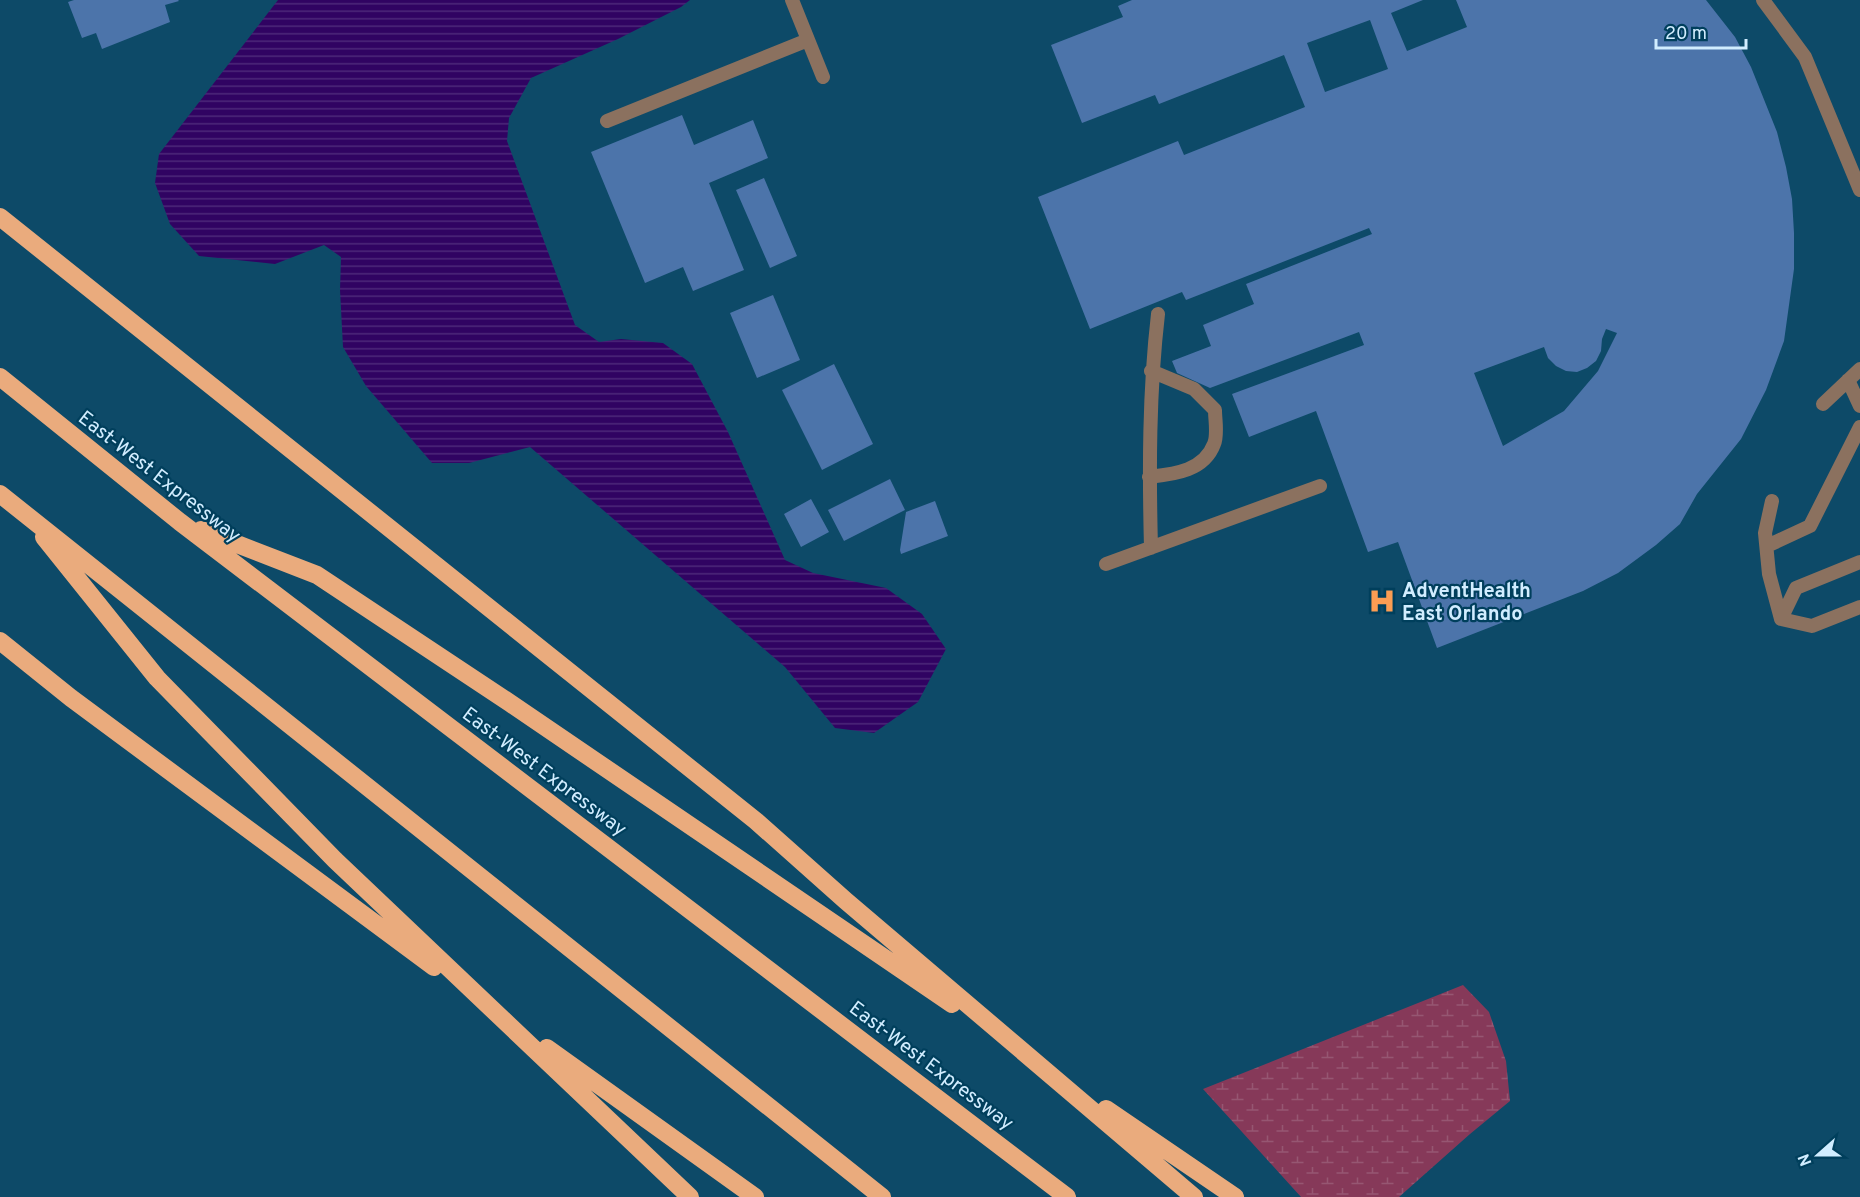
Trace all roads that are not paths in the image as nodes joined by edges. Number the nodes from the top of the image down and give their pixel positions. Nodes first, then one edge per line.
1 (792, 0) edge
2 (1763, 0) edge
3 (808, 40) junction
4 (823, 77) dead end
5 (607, 121) dead end
6 (1860, 190) edge
7 (0, 217) edge
8 (1158, 314) dead end
9 (1860, 369) edge
10 (1151, 370) junction
11 (0, 377) edge
12 (1848, 380) junction
13 (1823, 404) dead end
14 (1860, 406) edge
15 (1860, 427) edge
16 (1149, 477) junction
17 (1320, 486) dead end
18 (0, 494) edge
19 (1772, 501) dead end
20 (22, 510) junction
21 (180, 522) junction
22 (1767, 546) junction
23 (1151, 548) junction
24 (1860, 562) edge
25 (1106, 564) dead end
26 (1860, 607) edge
27 (1781, 619) junction
28 (0, 640) edge
29 (690, 1197) edge
30 (755, 1197) edge
31 (882, 1197) edge
32 (1067, 1197) edge
33 (1194, 1197) edge
34 (1235, 1197) edge

1 - 3 lane
2 - 6 lane
3 - 4 lane
3 - 5 lane
7 - 33 highway
8 - 10 lane
9 - 12 lane
10 - 16 lane
10 - 16 lane
11 - 21 highway, East-West Expressway
12 - 13 lane
12 - 14 lane
15 - 22 lane
16 - 23 lane
17 - 23 lane
18 - 20 highway
19 - 22 lane
20 - 29 highway
20 - 31 highway
21 - 32 highway, East-West Expressway
21 - 34 highway
22 - 27 lane
23 - 25 lane
24 - 27 lane
26 - 27 lane
28 - 30 highway

